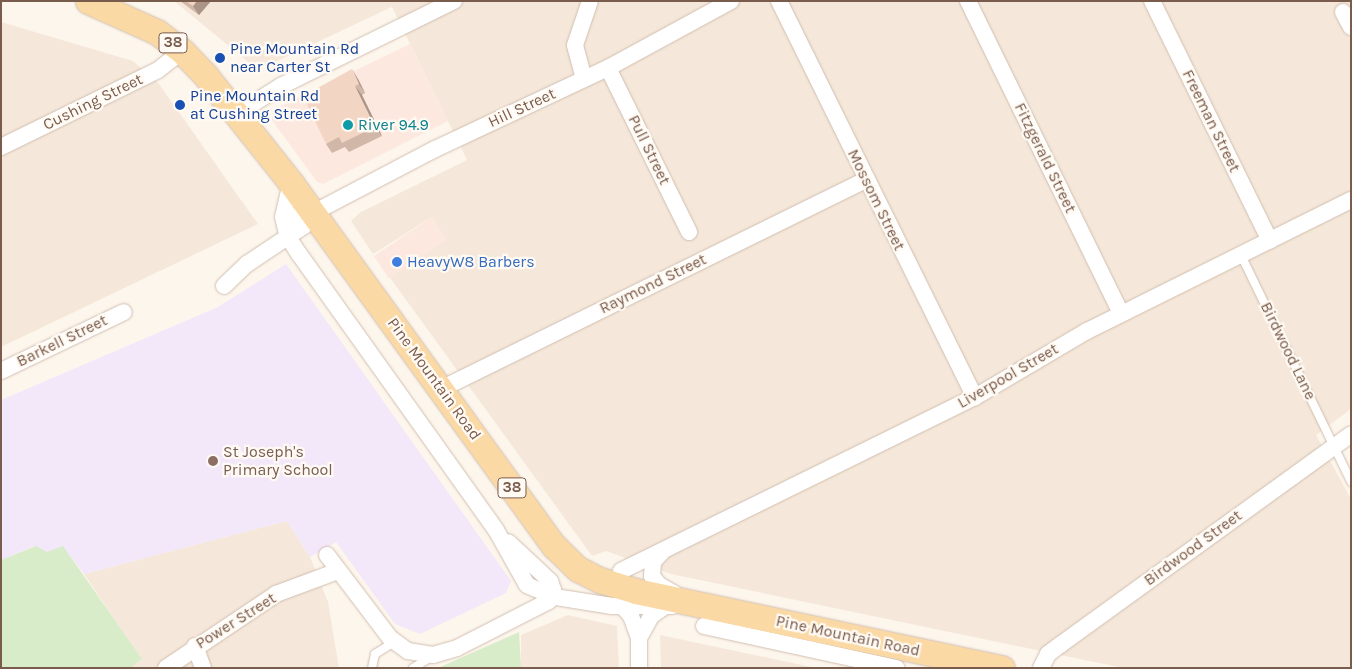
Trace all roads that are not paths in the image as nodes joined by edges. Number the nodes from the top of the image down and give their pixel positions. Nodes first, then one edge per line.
1 (88, 1) edge
2 (454, 1) edge
3 (590, 1) edge
4 (731, 1) edge
5 (779, 1) edge
6 (968, 1) edge
7 (1152, 1) edge
8 (1344, 12) dead end
9 (1351, 27) edge
10 (182, 51) junction
11 (608, 68) junction
12 (584, 79) junction
13 (238, 113) junction
14 (1, 147) edge
15 (866, 180) junction
16 (292, 183) junction
17 (1351, 200) edge
18 (312, 213) junction
19 (689, 232) dead end
20 (288, 235) junction
21 (1270, 241) junction
22 (1241, 255) junction
23 (224, 286) dead end
24 (124, 312) dead end
25 (1121, 314) junction
26 (1, 371) edge
27 (441, 390) junction
28 (975, 397) junction
29 (1351, 434) edge
30 (1334, 446) junction
31 (1351, 482) edge
32 (496, 530) junction
33 (554, 546) junction
34 (664, 550) junction
35 (327, 555) dead end
36 (529, 562) junction
37 (620, 570) dead end
38 (338, 571) junction
39 (525, 581) junction
40 (552, 596) junction
41 (623, 607) junction
42 (664, 607) junction
43 (699, 615) junction
44 (516, 618) junction
45 (639, 638) junction
46 (394, 642) junction
47 (195, 646) junction
48 (437, 654) junction
49 (166, 668) edge
50 (203, 668) edge
51 (372, 668) edge
52 (413, 668) edge
53 (639, 668) edge
54 (896, 668) edge
55 (1002, 668) edge
56 (1040, 668) edge

1 - 10 main road, Pine Mountain Road / 38
2 - 13 street
3 - 12 street
4 - 11 street, Hill Street
5 - 15 street, Mossom Street
6 - 25 street, Fitzgerald Street
7 - 21 street, Freeman Street
8 - 9 street
10 - 13 main road, Pine Mountain Road / 38
10 - 14 street, Cushing Street
11 - 12 street, Hill Street
11 - 19 street, Pull Street
12 - 18 street, Hill Street
13 - 16 main road, Pine Mountain Road / 38
15 - 27 street, Raymond Street
15 - 28 street, Mossom Street
16 - 18 main road, Pine Mountain Road / 38
16 - 20 street
17 - 21 street, Liverpool Street
18 - 20 street
18 - 27 main road, Pine Mountain Road / 38
20 - 23 street
20 - 32 street
21 - 22 street, Liverpool Street
22 - 25 street, Liverpool Street
22 - 30 lane, Birdwood Lane
24 - 26 street, Barkell Street
25 - 28 street, Liverpool Street
27 - 33 main road, Pine Mountain Road / 38
28 - 34 street, Liverpool Street
29 - 30 street, Birdwood Street
30 - 31 lane, Birdwood Lane
30 - 56 street, Birdwood Street
32 - 36 street
32 - 39 street
33 - 36 street
33 - 43 main road, Pine Mountain Road / 38
34 - 37 street, Liverpool Street
34 - 43 street
35 - 38 street
36 - 39 street
36 - 40 street
38 - 46 street
38 - 47 street, Power Street
39 - 40 street, Pine Mountain Road
39 - 44 street
40 - 41 street, Pine Mountain Road
40 - 44 street
41 - 42 street, Pine Mountain Road
41 - 45 street
42 - 43 street, Pine Mountain Road
42 - 45 street
43 - 54 street, Pine Mountain Road
43 - 55 main road, Pine Mountain Road / 38
44 - 48 street
45 - 53 street
46 - 48 street
46 - 51 lane
47 - 49 street, Power Street
47 - 50 street
48 - 52 lane

